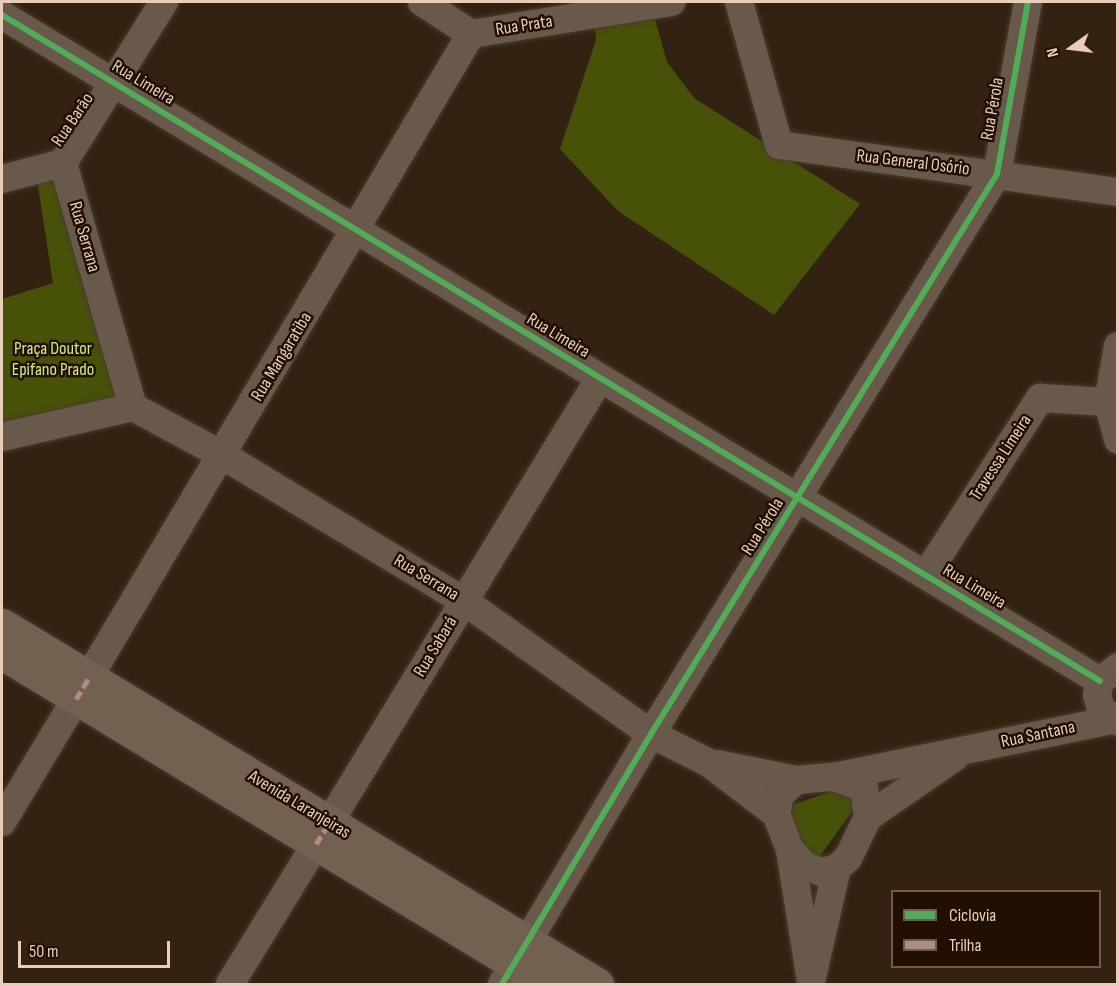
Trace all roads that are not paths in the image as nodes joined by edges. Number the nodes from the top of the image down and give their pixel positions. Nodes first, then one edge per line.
1 (164, 2) edge
2 (422, 2) edge
3 (671, 2) edge
4 (739, 2) edge
5 (1028, 2) edge
6 (2, 15) edge
7 (471, 34) junction
8 (115, 84) junction
9 (63, 163) junction
10 (997, 174) junction
11 (2, 179) edge
12 (1118, 192) edge
13 (358, 230) junction
14 (1118, 346) edge
15 (600, 378) junction
16 (1108, 402) junction
17 (133, 407) junction
18 (2, 437) edge
19 (1118, 440) edge
20 (222, 455) junction
21 (799, 498) junction
22 (926, 575) junction
23 (464, 601) junction
24 (2, 625) edge
25 (2, 653) edge
26 (1109, 674) edge
27 (82, 688) junction
28 (1114, 721) edge
29 (651, 734) junction
30 (966, 751) junction
31 (709, 763) junction
32 (834, 777) junction
33 (796, 780) junction
34 (776, 814) junction
35 (868, 817) junction
36 (2, 822) edge
37 (322, 833) junction
38 (790, 850) junction
39 (837, 868) junction
40 (515, 964) edge
41 (811, 983) edge
42 (230, 984) edge
43 (548, 984) edge
44 (597, 984) edge

1 - 8 street, Rua Barão
2 - 7 street, Rua Prata
3 - 7 street, Rua Prata
4 - 10 street, Rua General Osório
5 - 10 street, Rua Pérola
6 - 8 street, Rua Limeira
7 - 13 street, Rua Mangaratiba
8 - 9 street, Rua Barão
8 - 13 street, Rua Limeira
9 - 11 street
9 - 17 street, Rua Serrana
10 - 12 street, Rua General Osório
10 - 21 street, Rua Pérola
13 - 15 street, Rua Limeira
13 - 20 street, Rua Mangaratiba
14 - 16 street
15 - 21 street, Rua Limeira
15 - 23 street, Rua Sabará
16 - 19 street
16 - 22 street, Travessa Limeira
17 - 18 street
17 - 20 street, Rua Serrana
20 - 23 street, Rua Serrana
20 - 27 street, Rua Mangaratiba
21 - 22 street, Rua Limeira
21 - 29 street, Rua Pérola
22 - 26 street, Rua Limeira
23 - 29 street, Rua Serrana
23 - 37 street, Rua Sabará
24 - 27 main road, Avenida Laranjeiras
25 - 27 main road, Avenida Laranjeiras
26 - 28 street
27 - 36 street, Rua Mangaratiba
27 - 37 main road, Avenida Laranjeiras
28 - 30 street, Rua Santana
29 - 31 street, Rua Serrana
29 - 40 street, Rua Pérola
30 - 32 street, Rua Santana
30 - 35 street, Rua Santana
31 - 33 street, Rua Serrana
31 - 34 street, Rua Serrana
32 - 33 street
32 - 35 street
33 - 34 street
34 - 38 street
35 - 39 street
37 - 40 main road, Avenida Laranjeiras
37 - 42 street, Rua Sabará
38 - 39 street
38 - 41 street
39 - 41 street
40 - 43 main road, Avenida Laranjeiras
40 - 44 main road, Avenida Laranjeiras

